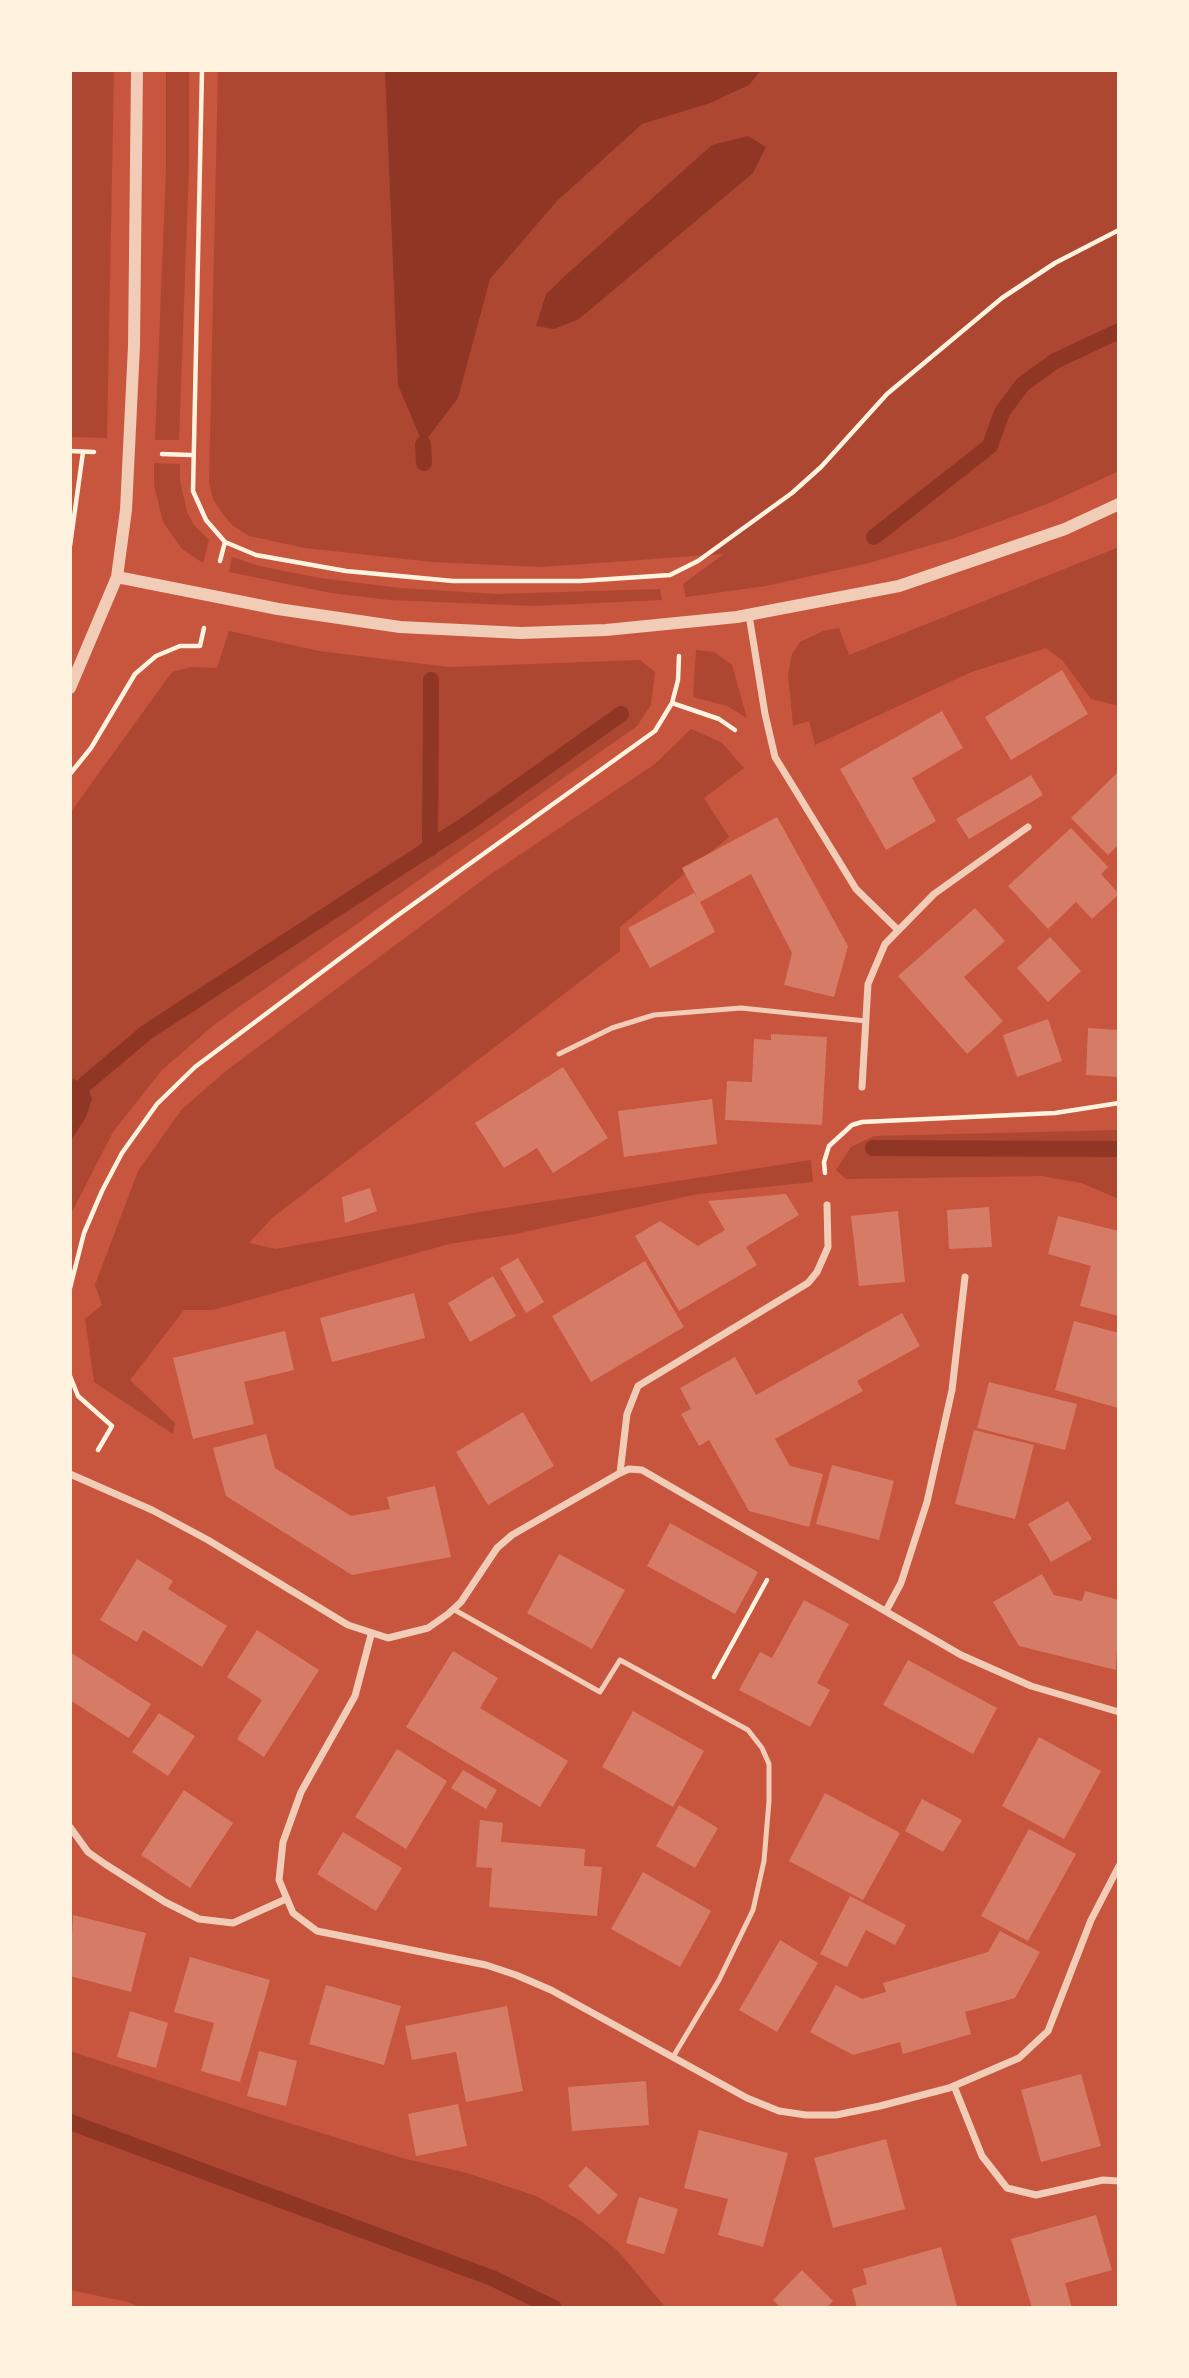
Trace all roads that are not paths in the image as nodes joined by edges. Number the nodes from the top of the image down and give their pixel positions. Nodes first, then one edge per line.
1 (137, 70) edge
2 (1119, 504) edge
3 (117, 577) junction
4 (749, 615) junction
5 (70, 688) edge
6 (1028, 827) dead end
7 (897, 929) junction
8 (866, 1021) junction
9 (559, 1054) dead end
10 (862, 1087) dead end
11 (827, 1205) road end
12 (965, 1278) dead end
13 (74, 1473) edge
14 (620, 1473) junction
15 (453, 1609) junction
16 (886, 1611) junction
17 (371, 1635) junction
18 (1119, 1712) edge
19 (70, 1827) edge
20 (1119, 1867) edge
21 (286, 1899) junction
22 (673, 2057) junction
23 (954, 2086) junction
24 (1119, 2181) edge

1 - 3 street
2 - 4 street
3 - 4 street
3 - 5 street
4 - 7 street
6 - 7 street
7 - 8 street
8 - 9 lane
8 - 10 street
11 - 14 street
12 - 16 street
13 - 17 street
14 - 15 street
14 - 16 street
15 - 17 street
15 - 22 lane
16 - 18 street
17 - 21 street
19 - 21 street
20 - 23 street
21 - 22 street
22 - 23 street
23 - 24 street

